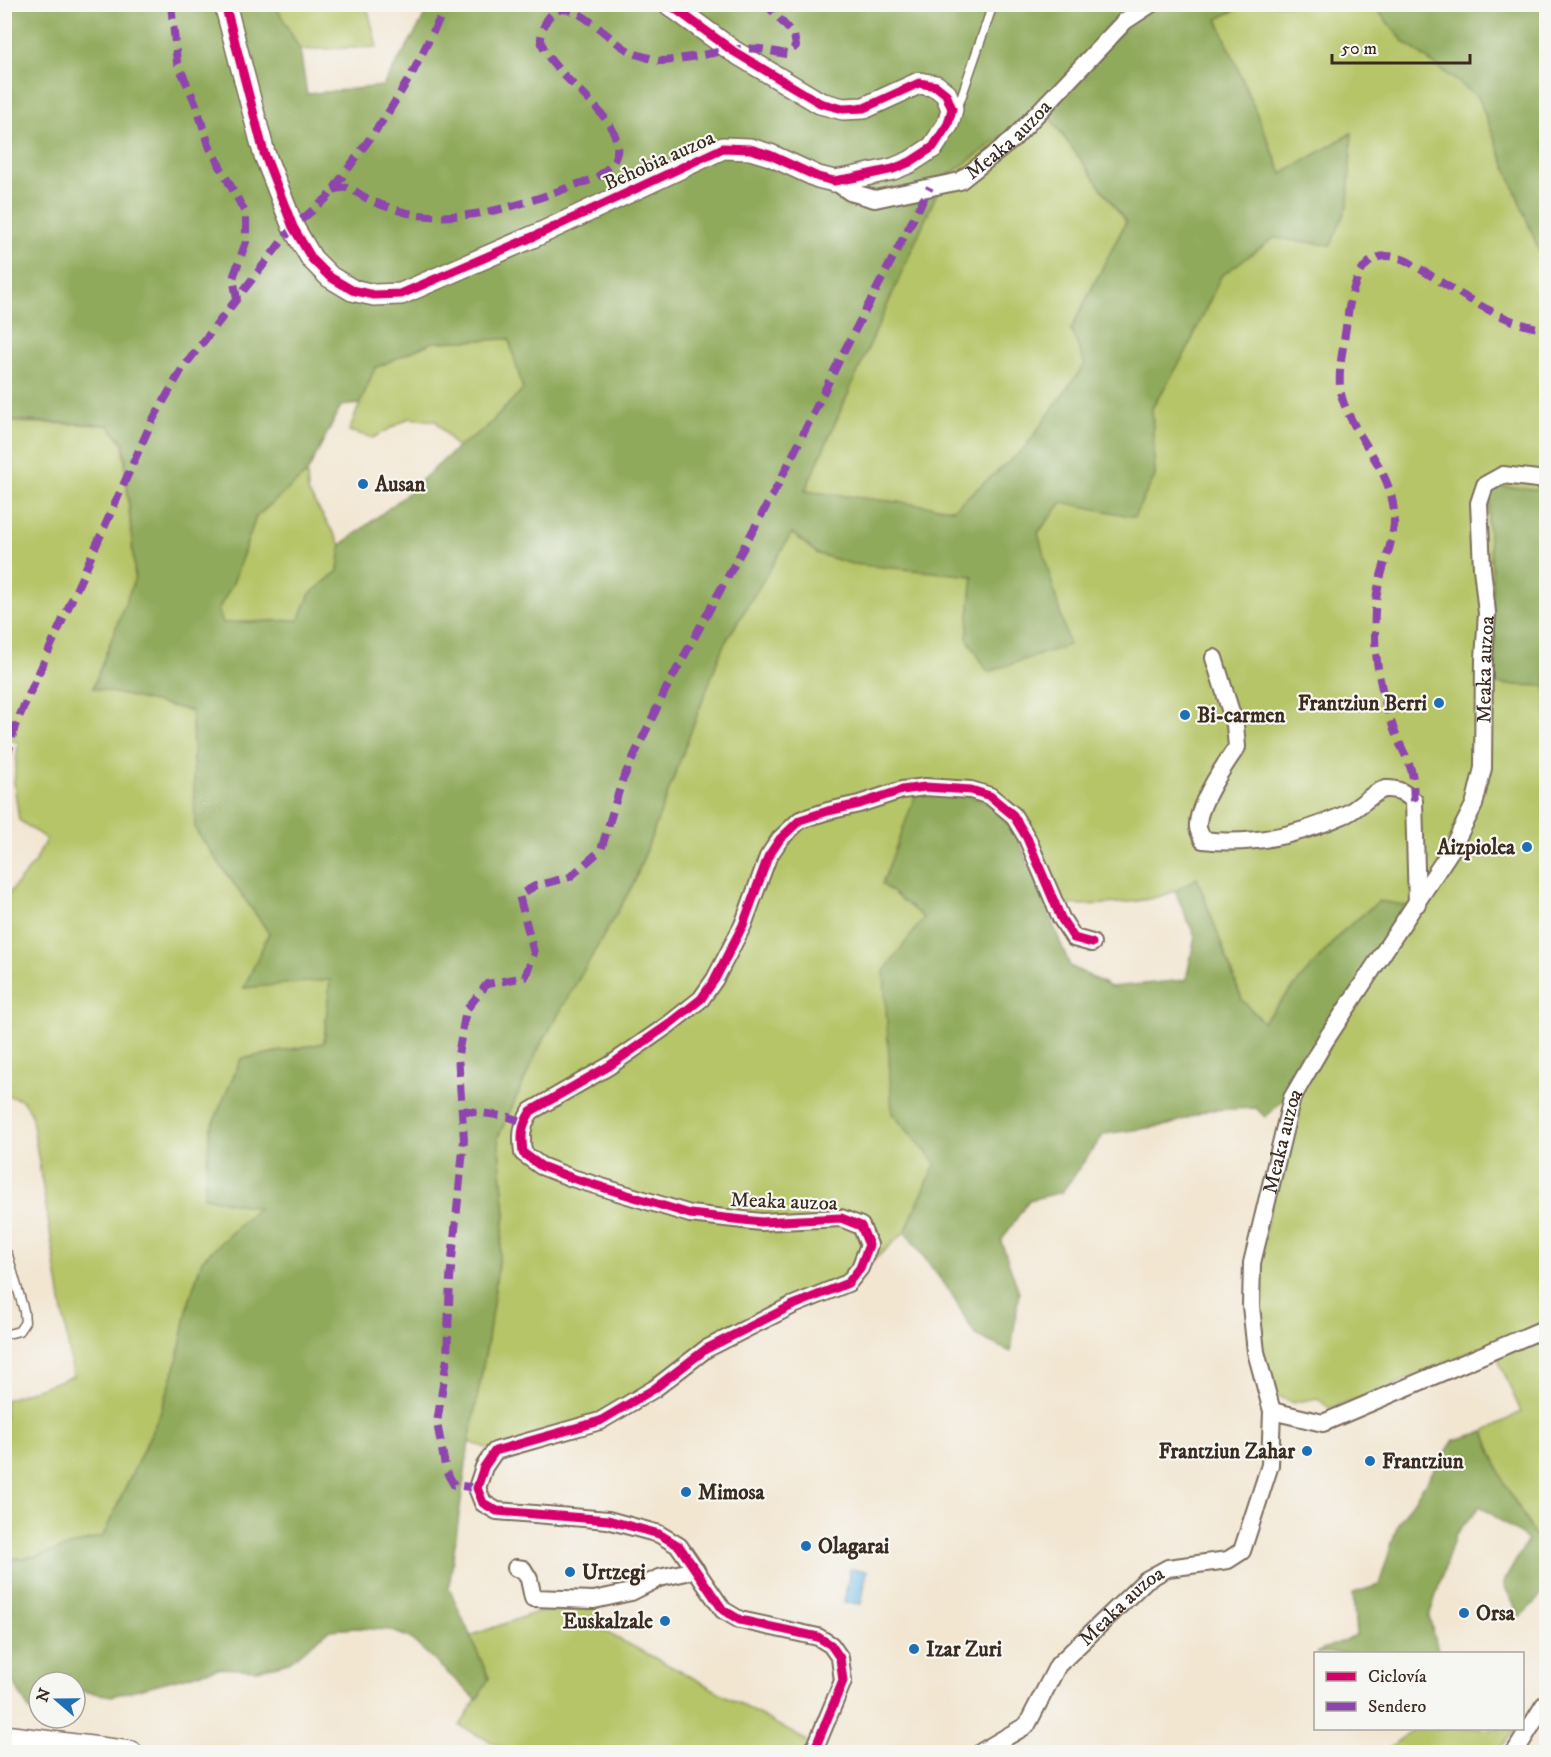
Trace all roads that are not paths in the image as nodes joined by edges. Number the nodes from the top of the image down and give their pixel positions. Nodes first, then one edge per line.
1 (225, 4) edge
2 (669, 4) edge
3 (993, 4) edge
4 (1151, 4) edge
5 (952, 108) junction
6 (834, 180) junction
7 (1546, 480) edge
8 (1214, 658) dead end
9 (1417, 904) junction
10 (1092, 943) dead end
11 (6, 1254) edge
12 (1546, 1328) edge
13 (4, 1335) edge
14 (1272, 1411) junction
15 (516, 1568) dead end
16 (696, 1570) junction
17 (1546, 1705) edge
18 (4, 1736) edge
19 (131, 1752) edge
20 (810, 1752) edge
21 (981, 1752) edge
22 (1515, 1752) edge

1 - 6 street, Behobia auzoa
2 - 5 street
3 - 5 lane
4 - 6 street, Meaka auzoa
5 - 6 street, Behobia auzoa
7 - 9 street, Meaka auzoa
8 - 9 street
9 - 14 street, Meaka auzoa
10 - 16 street, Meaka auzoa
11 - 13 lane
12 - 14 street
14 - 21 street, Meaka auzoa
15 - 16 street
16 - 20 street, Meaka auzoa
17 - 22 street
18 - 19 street

